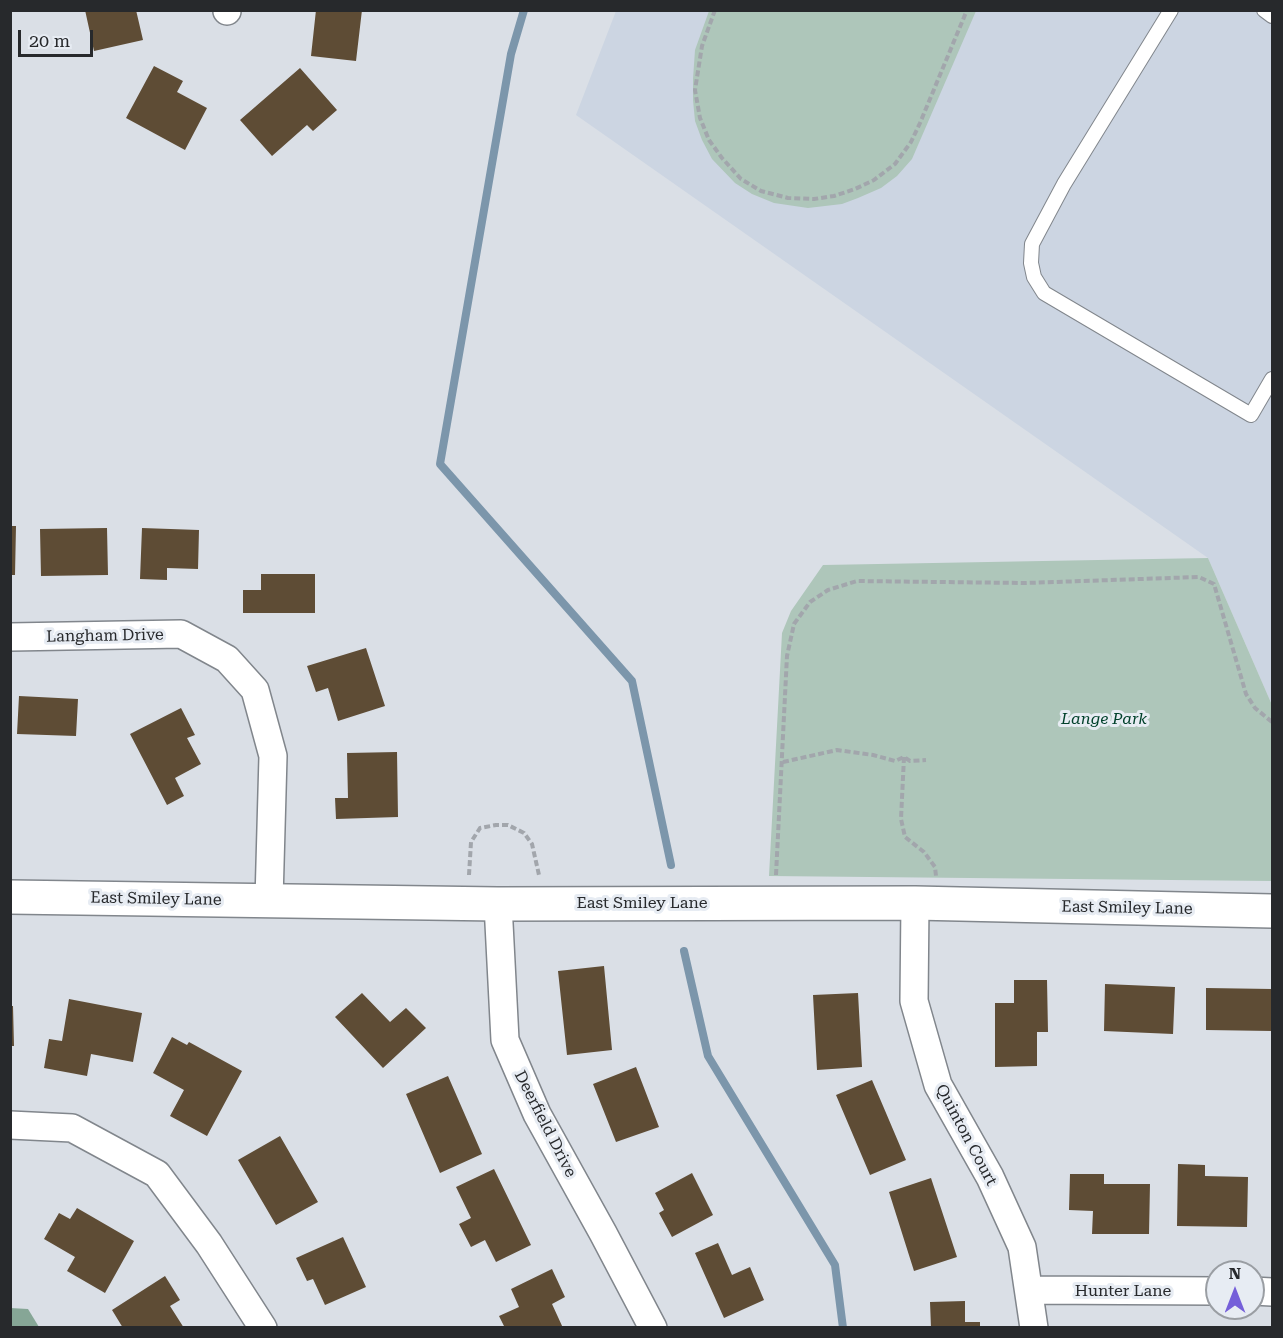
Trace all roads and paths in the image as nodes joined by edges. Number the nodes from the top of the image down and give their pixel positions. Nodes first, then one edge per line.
1 (714, 10) edge
2 (967, 10) edge
3 (1171, 10) edge
4 (1264, 10) edge
5 (1272, 16) edge
6 (1272, 380) edge
7 (10, 637) edge
8 (1272, 722) edge
9 (904, 757) junction
10 (926, 760) dead end
11 (783, 762) junction
12 (539, 875) dead end
13 (469, 876) dead end
14 (10, 897) edge
15 (269, 900) junction
16 (775, 903) junction
17 (928, 903) junction
18 (498, 904) junction
19 (1272, 911) edge
20 (10, 1125) edge
21 (1030, 1290) junction
22 (1205, 1291) edge
23 (263, 1328) edge
24 (652, 1328) edge
25 (1034, 1328) edge

1 - 2 path
3 - 6 lane
4 - 5 lane
7 - 15 street, Langham Drive
8 - 11 path
9 - 10 path
9 - 11 path
9 - 17 path
11 - 16 path
12 - 13 path
14 - 15 street, East Smiley Lane
15 - 18 street, East Smiley Lane
16 - 17 street, East Smiley Lane
16 - 18 street, East Smiley Lane
17 - 19 street, East Smiley Lane
17 - 21 street, Quinton Court
18 - 24 street, Deerfield Drive
20 - 23 street
21 - 22 street, Hunter Lane
21 - 25 street, Quinton Court

